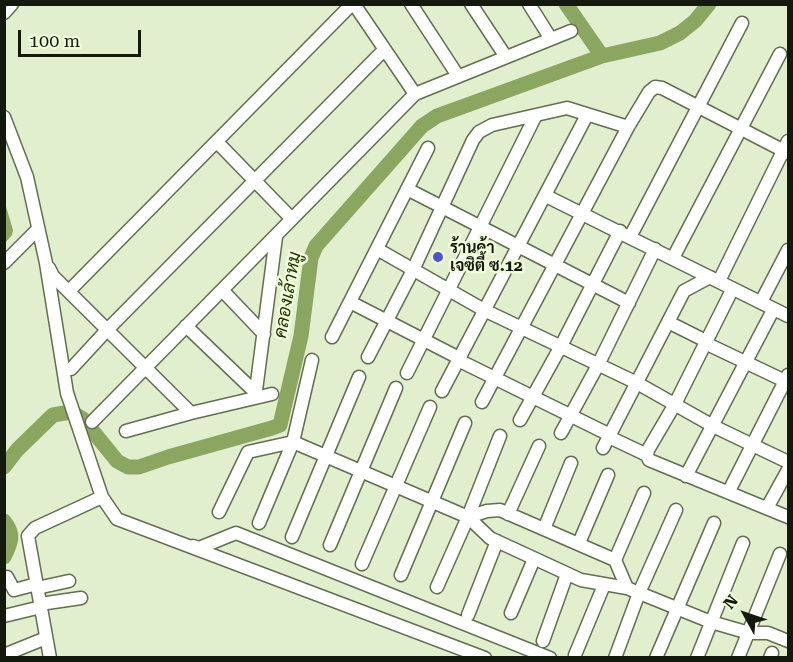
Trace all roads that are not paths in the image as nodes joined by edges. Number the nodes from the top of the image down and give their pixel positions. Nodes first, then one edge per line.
1 (12, 4) edge
2 (353, 4) edge
3 (411, 4) edge
4 (471, 4) edge
5 (529, 4) edge
6 (4, 13) edge
7 (742, 23) dead end
8 (571, 31) dead end
9 (551, 39) junction
10 (384, 50) junction
11 (780, 54) dead end
12 (506, 57) junction
13 (458, 76) junction
14 (415, 94) junction
15 (699, 106) junction
16 (536, 115) junction
17 (587, 115) junction
18 (4, 117) edge
19 (628, 127) junction
20 (741, 128) junction
21 (217, 142) junction
22 (428, 148) dead end
23 (787, 148) edge
24 (254, 180) junction
25 (407, 189) junction
26 (546, 196) junction
27 (442, 207) junction
28 (582, 213) junction
29 (292, 219) junction
30 (481, 227) junction
31 (38, 229) junction
32 (625, 234) junction
33 (276, 237) junction
34 (519, 247) junction
35 (377, 249) junction
36 (655, 249) junction
37 (789, 250) edge
38 (673, 258) junction
39 (4, 263) edge
40 (46, 264) junction
41 (555, 265) junction
42 (413, 270) junction
43 (714, 279) junction
44 (592, 285) junction
45 (222, 290) junction
46 (69, 291) junction
47 (449, 292) junction
48 (731, 292) dead end
49 (761, 302) junction
50 (350, 303) junction
51 (629, 303) junction
52 (484, 310) junction
53 (772, 312) dead end
54 (789, 316) edge
55 (386, 322) junction
56 (668, 322) junction
57 (186, 326) junction
58 (522, 327) junction
59 (107, 330) junction
60 (264, 334) junction
61 (332, 337) dead end
62 (424, 340) junction
63 (706, 342) junction
64 (561, 346) junction
65 (368, 357) dead end
66 (459, 359) junction
67 (312, 360) dead end
68 (746, 362) junction
69 (598, 365) junction
70 (145, 367) junction
71 (71, 369) dead end
72 (407, 373) dead end
73 (359, 377) dead end
74 (495, 377) junction
75 (786, 381) edge
76 (637, 383) junction
77 (396, 388) dead end
78 (442, 391) dead end
79 (272, 394) dead end
80 (255, 395) junction
81 (533, 397) junction
82 (482, 402) dead end
83 (675, 404) junction
84 (430, 406) dead end
85 (191, 413) junction
86 (571, 416) junction
87 (520, 420) dead end
88 (92, 422) dead end
89 (465, 423) dead end
90 (713, 426) junction
91 (126, 430) dead end
92 (561, 433) dead end
93 (500, 435) dead end
94 (607, 440) junction
95 (293, 442) junction
96 (752, 445) junction
97 (539, 446) dead end
98 (647, 455) junction
99 (326, 456) junction
100 (789, 462) edge
101 (572, 463) dead end
102 (789, 470) edge
103 (361, 471) junction
104 (608, 475) dead end
105 (686, 476) junction
106 (397, 486) junction
107 (729, 491) junction
108 (644, 493) dead end
109 (102, 497) junction
110 (431, 501) junction
111 (767, 508) junction
112 (676, 510) dead end
113 (219, 512) dead end
114 (508, 514) junction
115 (468, 517) junction
116 (789, 517) edge
117 (258, 523) dead end
118 (714, 523) dead end
119 (544, 529) junction
120 (292, 537) dead end
121 (497, 542) junction
122 (579, 543) junction
123 (743, 543) dead end
124 (330, 545) dead end
125 (780, 554) dead end
126 (534, 559) junction
127 (615, 560) junction
128 (362, 564) dead end
129 (567, 574) junction
130 (401, 575) dead end
131 (7, 577) dead end
132 (69, 581) dead end
133 (604, 585) junction
134 (37, 586) junction
135 (437, 586) dead end
136 (627, 588) junction
137 (639, 593) junction
138 (81, 598) dead end
139 (40, 606) junction
140 (676, 608) junction
141 (511, 613) dead end
142 (468, 615) dead end
143 (4, 616) edge
144 (711, 622) junction
145 (749, 633) junction
146 (46, 638) junction
147 (543, 641) dead end
148 (789, 641) edge
149 (4, 655) edge
150 (575, 655) dead end
151 (50, 657) edge
152 (484, 657) edge
153 (550, 657) edge
154 (615, 657) edge
155 (656, 657) edge
156 (697, 657) edge
157 (738, 657) edge

1 - 6 street
2 - 10 street
2 - 21 street
3 - 13 street
4 - 12 street
5 - 9 street
7 - 15 street
8 - 9 street
9 - 12 street
10 - 14 street
10 - 24 street
11 - 20 street
12 - 13 street
13 - 14 street
14 - 29 street
15 - 19 street
15 - 20 street
15 - 32 street
16 - 17 street
16 - 27 street
16 - 30 street
17 - 19 street
17 - 26 street
18 - 31 street
19 - 28 street
20 - 23 street
20 - 38 street
21 - 24 street
21 - 46 street
22 - 25 street
23 - 43 street
24 - 29 street
24 - 59 street
25 - 27 street
25 - 35 street
26 - 28 street
26 - 34 street
27 - 30 street
27 - 42 street
28 - 32 street
28 - 41 street
29 - 33 street
30 - 34 street
30 - 47 street
31 - 39 street
31 - 40 street
32 - 36 street
32 - 44 street
33 - 45 street
33 - 60 street
34 - 41 street
34 - 52 street
35 - 42 street
35 - 50 street
36 - 38 street
36 - 51 street
37 - 49 street
38 - 43 street
40 - 46 street
40 - 109 street
41 - 44 street
41 - 58 street
42 - 47 street
42 - 55 street
43 - 49 street
43 - 56 street
44 - 51 street
44 - 64 street
45 - 57 street
45 - 60 street
46 - 59 street
47 - 52 street
47 - 62 street
48 - 63 street
49 - 54 street
50 - 55 street
50 - 61 street
51 - 69 street
52 - 58 street
52 - 66 street
53 - 68 street
55 - 62 street
55 - 65 street
56 - 63 street
56 - 76 street
57 - 70 street
57 - 80 street
58 - 64 street
58 - 74 street
59 - 70 street
59 - 71 street
60 - 80 street
62 - 66 street
62 - 72 street
63 - 68 street
63 - 83 street
64 - 69 street
64 - 81 street
66 - 74 street
66 - 78 street
67 - 95 street
68 - 75 street
68 - 90 street
69 - 76 street
69 - 86 street
70 - 85 street
70 - 88 street
73 - 99 street
74 - 81 street
74 - 82 street
75 - 96 street
76 - 83 street
76 - 94 street
77 - 103 street
79 - 80 street
80 - 85 street
81 - 86 street
81 - 87 street
83 - 90 street
83 - 98 street
84 - 106 street
85 - 91 street
86 - 92 street
86 - 94 street
89 - 110 street
90 - 96 street
90 - 105 street
93 - 115 street
94 - 98 street
95 - 99 street
95 - 113 street
95 - 117 street
96 - 100 street
96 - 107 street
97 - 114 street
98 - 105 street
99 - 103 street
99 - 120 street
101 - 119 street
102 - 111 street
103 - 106 street
103 - 124 street
104 - 122 street
105 - 107 street
106 - 110 street
106 - 128 street
107 - 111 street
108 - 127 street
109 - 134 street
109 - 152 street
109 - 153 street
110 - 115 street
110 - 130 street
111 - 116 street
112 - 137 street
114 - 115 street
114 - 119 street
115 - 121 street
115 - 135 street
118 - 140 street
119 - 122 street
121 - 126 street
121 - 142 street
122 - 127 street
123 - 144 street
125 - 145 street
126 - 129 street
126 - 141 street
127 - 136 street
129 - 133 street
129 - 147 street
131 - 134 street
132 - 134 street
133 - 136 street
133 - 150 street
134 - 139 street
136 - 137 street
137 - 140 street
137 - 154 street
138 - 139 street
139 - 143 street
139 - 146 street
140 - 144 street
140 - 155 street
144 - 145 street
144 - 156 street
145 - 148 street
145 - 157 street
146 - 149 street
146 - 151 street

